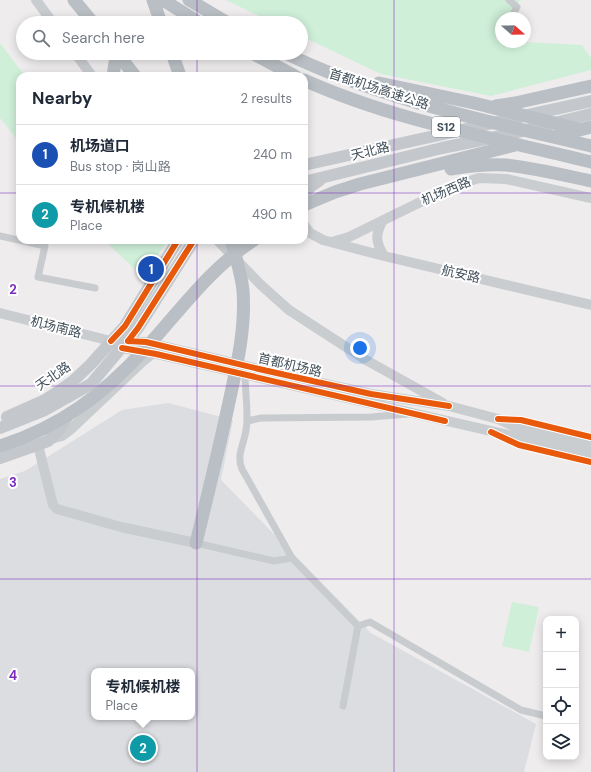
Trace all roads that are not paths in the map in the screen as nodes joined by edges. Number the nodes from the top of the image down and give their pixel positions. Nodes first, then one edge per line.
1 (36, 0) edge
2 (74, 0) edge
3 (154, 0) edge
4 (163, 0) edge
5 (190, 0) edge
6 (509, 0) edge
7 (514, 12) edge
8 (48, 16) edge
9 (87, 16) edge
10 (159, 16) edge
11 (189, 16) edge
12 (216, 16) edge
13 (80, 60) edge
14 (117, 60) edge
15 (122, 60) edge
16 (174, 60) edge
17 (265, 60) edge
18 (301, 60) edge
19 (89, 72) edge
20 (114, 72) edge
21 (132, 72) edge
22 (179, 72) edge
23 (288, 72) edge
24 (341, 78) junction
25 (308, 82) edge
26 (591, 86) edge
27 (591, 101) edge
28 (474, 103) junction
29 (591, 114) edge
30 (591, 127) edge
31 (591, 133) edge
32 (591, 146) edge
33 (591, 162) edge
34 (308, 164) edge
35 (327, 176) junction
36 (308, 181) edge
37 (591, 181) edge
38 (308, 190) edge
39 (591, 198) edge
40 (308, 203) edge
41 (308, 211) edge
42 (382, 222) junction
43 (308, 230) edge
44 (0, 236) edge
45 (16, 240) edge
46 (332, 242) junction
47 (36, 244) edge
48 (176, 244) edge
49 (191, 244) edge
50 (221, 244) edge
51 (232, 244) edge
52 (237, 244) edge
53 (249, 244) edge
54 (384, 256) junction
55 (95, 288) dead end
56 (591, 305) edge
57 (0, 313) edge
58 (111, 341) junction
59 (125, 345) junction
60 (152, 354) junction
61 (245, 375) junction
62 (91, 384) junction
63 (449, 406) junction
64 (416, 414) junction
65 (498, 419) junction
66 (0, 420) edge
67 (445, 421) junction
68 (247, 422) junction
69 (0, 428) edge
70 (491, 432) junction
71 (591, 437) edge
72 (0, 438) edge
73 (51, 439) junction
74 (38, 445) junction
75 (0, 446) edge
76 (591, 446) edge
77 (591, 454) edge
78 (0, 458) edge
79 (591, 462) edge
80 (196, 543) junction
81 (292, 558) junction
82 (358, 626) junction
83 (342, 706) dead end
84 (543, 715) edge

1 - 8 street
2 - 9 highway
3 - 10 highway
4 - 11 highway
5 - 12 highway
6 - 7 street
13 - 19 street
14 - 20 highway
15 - 21 highway
16 - 22 highway
17 - 23 highway
18 - 24 highway, 首都机场高速公路 / S12
24 - 28 highway
24 - 32 highway, 首都机场高速公路 / S12
25 - 33 highway, 首都机场高速公路 / S12
26 - 28 highway
27 - 34 main road, 天北路
28 - 31 highway
29 - 35 main road, 天北路
30 - 40 highway
35 - 36 main road, 天北路
35 - 38 main road
37 - 41 highway
39 - 42 street, 机场西路
42 - 46 street, 机场西路
42 - 54 street
43 - 46 street, 航安路
44 - 45 street
46 - 54 street, 航安路
47 - 55 street
48 - 58 main road, 天北路
49 - 59 main road, 天北路
50 - 63 street, 首都机场路
51 - 80 highway
52 - 72 highway
53 - 75 highway
54 - 56 street, 航安路
57 - 58 street, 机场南路
58 - 59 street, 机场南路
58 - 66 main road, 天北路
59 - 60 street, 首都机场路
59 - 62 main road, 天北路
59 - 63 street, 首都机场路
60 - 61 street, 首都机场路
60 - 73 street
61 - 64 street, 首都机场路
61 - 68 street
62 - 69 main road, 天北路
62 - 73 main road, 天北路
63 - 65 street, 首都机场路
63 - 67 street
64 - 67 street, 首都机场路
64 - 68 street
65 - 71 street, 首都机场路
65 - 76 street, 首都机场路
67 - 70 street, 首都机场路
68 - 81 street
70 - 77 street, 首都机场路
70 - 79 street, 首都机场路
73 - 74 main road, 天北路
74 - 78 main road, 天北路
74 - 80 street
80 - 81 street
81 - 82 street
82 - 83 street
82 - 84 street

